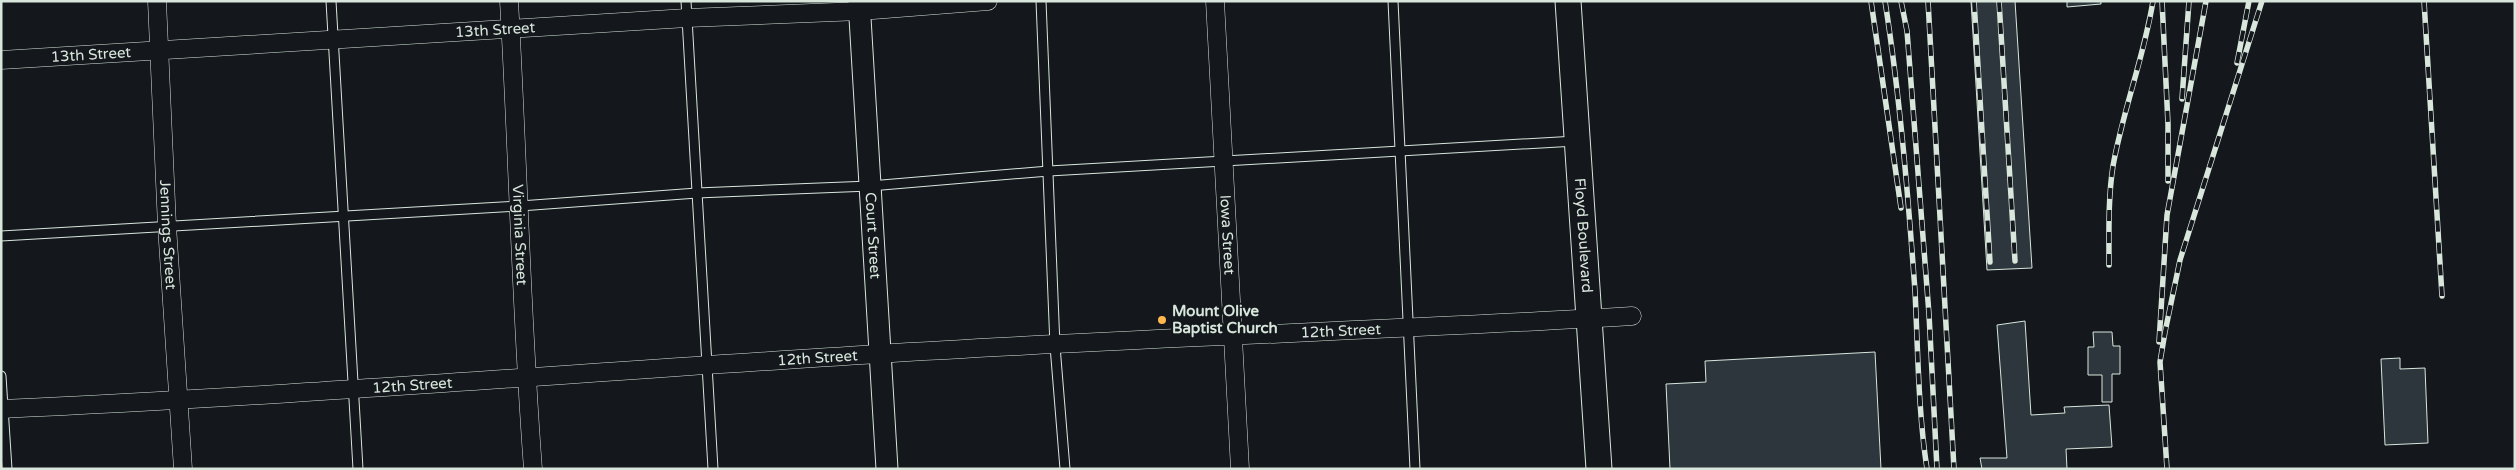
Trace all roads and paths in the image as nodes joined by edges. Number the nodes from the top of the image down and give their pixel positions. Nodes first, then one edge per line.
1 (156, 1) edge
2 (331, 1) edge
3 (509, 1) edge
4 (988, 1) edge
5 (1041, 1) edge
6 (1215, 1) edge
7 (1393, 1) edge
8 (1568, 1) edge
9 (859, 6) edge
10 (686, 10) edge
11 (510, 29) junction
12 (333, 40) junction
13 (160, 49) junction
14 (1, 60) edge
15 (1576, 141) junction
16 (1400, 151) junction
17 (1223, 162) junction
18 (1049, 171) junction
19 (870, 186) junction
20 (697, 193) junction
21 (520, 206) junction
22 (343, 214) junction
23 (167, 226) junction
24 (1, 236) edge
25 (1632, 316) dead end
26 (1588, 318) junction
27 (1410, 329) junction
28 (1233, 337) junction
29 (1055, 346) junction
30 (880, 354) junction
31 (706, 366) junction
32 (1, 376) edge
33 (526, 376) junction
34 (354, 390) junction
35 (180, 401) junction
36 (2, 409) edge
37 (7, 469) edge
38 (183, 469) edge
39 (358, 469) edge
40 (533, 469) edge
41 (713, 469) edge
42 (887, 469) edge
43 (1065, 469) edge
44 (1240, 469) edge
45 (1415, 469) edge
46 (1599, 469) edge

1 - 13 street, Jennings Street
2 - 12 lane
3 - 11 street, Virginia Street
4 - 9 street, 13th Street
5 - 18 lane
6 - 17 street, Iowa Street
7 - 16 lane
8 - 15 main road, Floyd Boulevard
9 - 10 street, 13th Street
9 - 19 street, Court Street
10 - 11 street, 13th Street
10 - 20 lane
11 - 12 street, 13th Street
11 - 21 street, Virginia Street
12 - 13 street, 13th Street
12 - 22 lane
13 - 14 street, 13th Street
13 - 23 street, Jennings Street
15 - 16 lane
15 - 26 main road, Floyd Boulevard
16 - 17 lane
16 - 27 lane
17 - 18 lane
17 - 28 street, Iowa Street
18 - 19 lane
18 - 29 lane
19 - 20 lane
19 - 30 street, Court Street
20 - 21 lane
20 - 31 lane
21 - 22 lane
21 - 33 street, Virginia Street
22 - 23 lane
22 - 34 lane
23 - 24 lane
23 - 35 street, Jennings Street
25 - 26 street, 12th Street
26 - 27 street, 12th Street
26 - 46 main road, Floyd Boulevard
27 - 28 street, 12th Street
27 - 45 lane
28 - 29 street, 12th Street
28 - 44 street, Iowa Street
29 - 30 street, 12th Street
29 - 43 lane
30 - 31 street, 12th Street
30 - 42 street, Court Street
31 - 33 street, 12th Street
31 - 41 lane
32 - 36 lane
33 - 34 street, 12th Street
33 - 40 street, Virginia Street
34 - 35 street, 12th Street
34 - 39 lane
35 - 36 street, 12th Street
35 - 38 street, Jennings Street
36 - 37 lane

